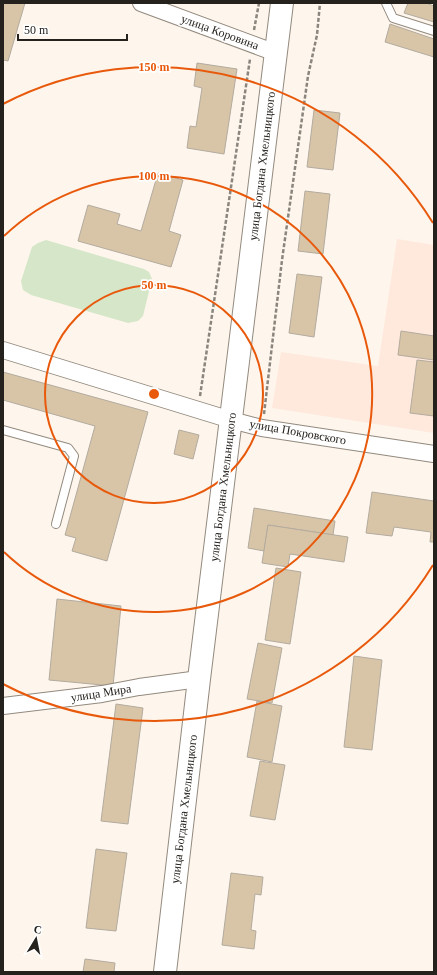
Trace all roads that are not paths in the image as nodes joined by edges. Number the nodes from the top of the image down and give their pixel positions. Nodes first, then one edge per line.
1 (141, 3) edge
2 (282, 3) edge
3 (386, 3) edge
4 (434, 31) edge
5 (276, 53) junction
6 (3, 350) edge
7 (231, 420) junction
8 (3, 430) edge
9 (434, 454) edge
10 (56, 524) dead end
11 (199, 679) junction
12 (3, 706) edge
13 (165, 972) edge

1 - 5 street, улица Коровина
2 - 5 street, улица Богдана Хмельницкого
3 - 4 lane
5 - 7 street, улица Богдана Хмельницкого
6 - 7 street, улица Покровского
7 - 9 street, улица Покровского
7 - 11 street, улица Богдана Хмельницкого
8 - 10 lane
11 - 12 street, улица Мира
11 - 13 street, улица Богдана Хмельницкого

